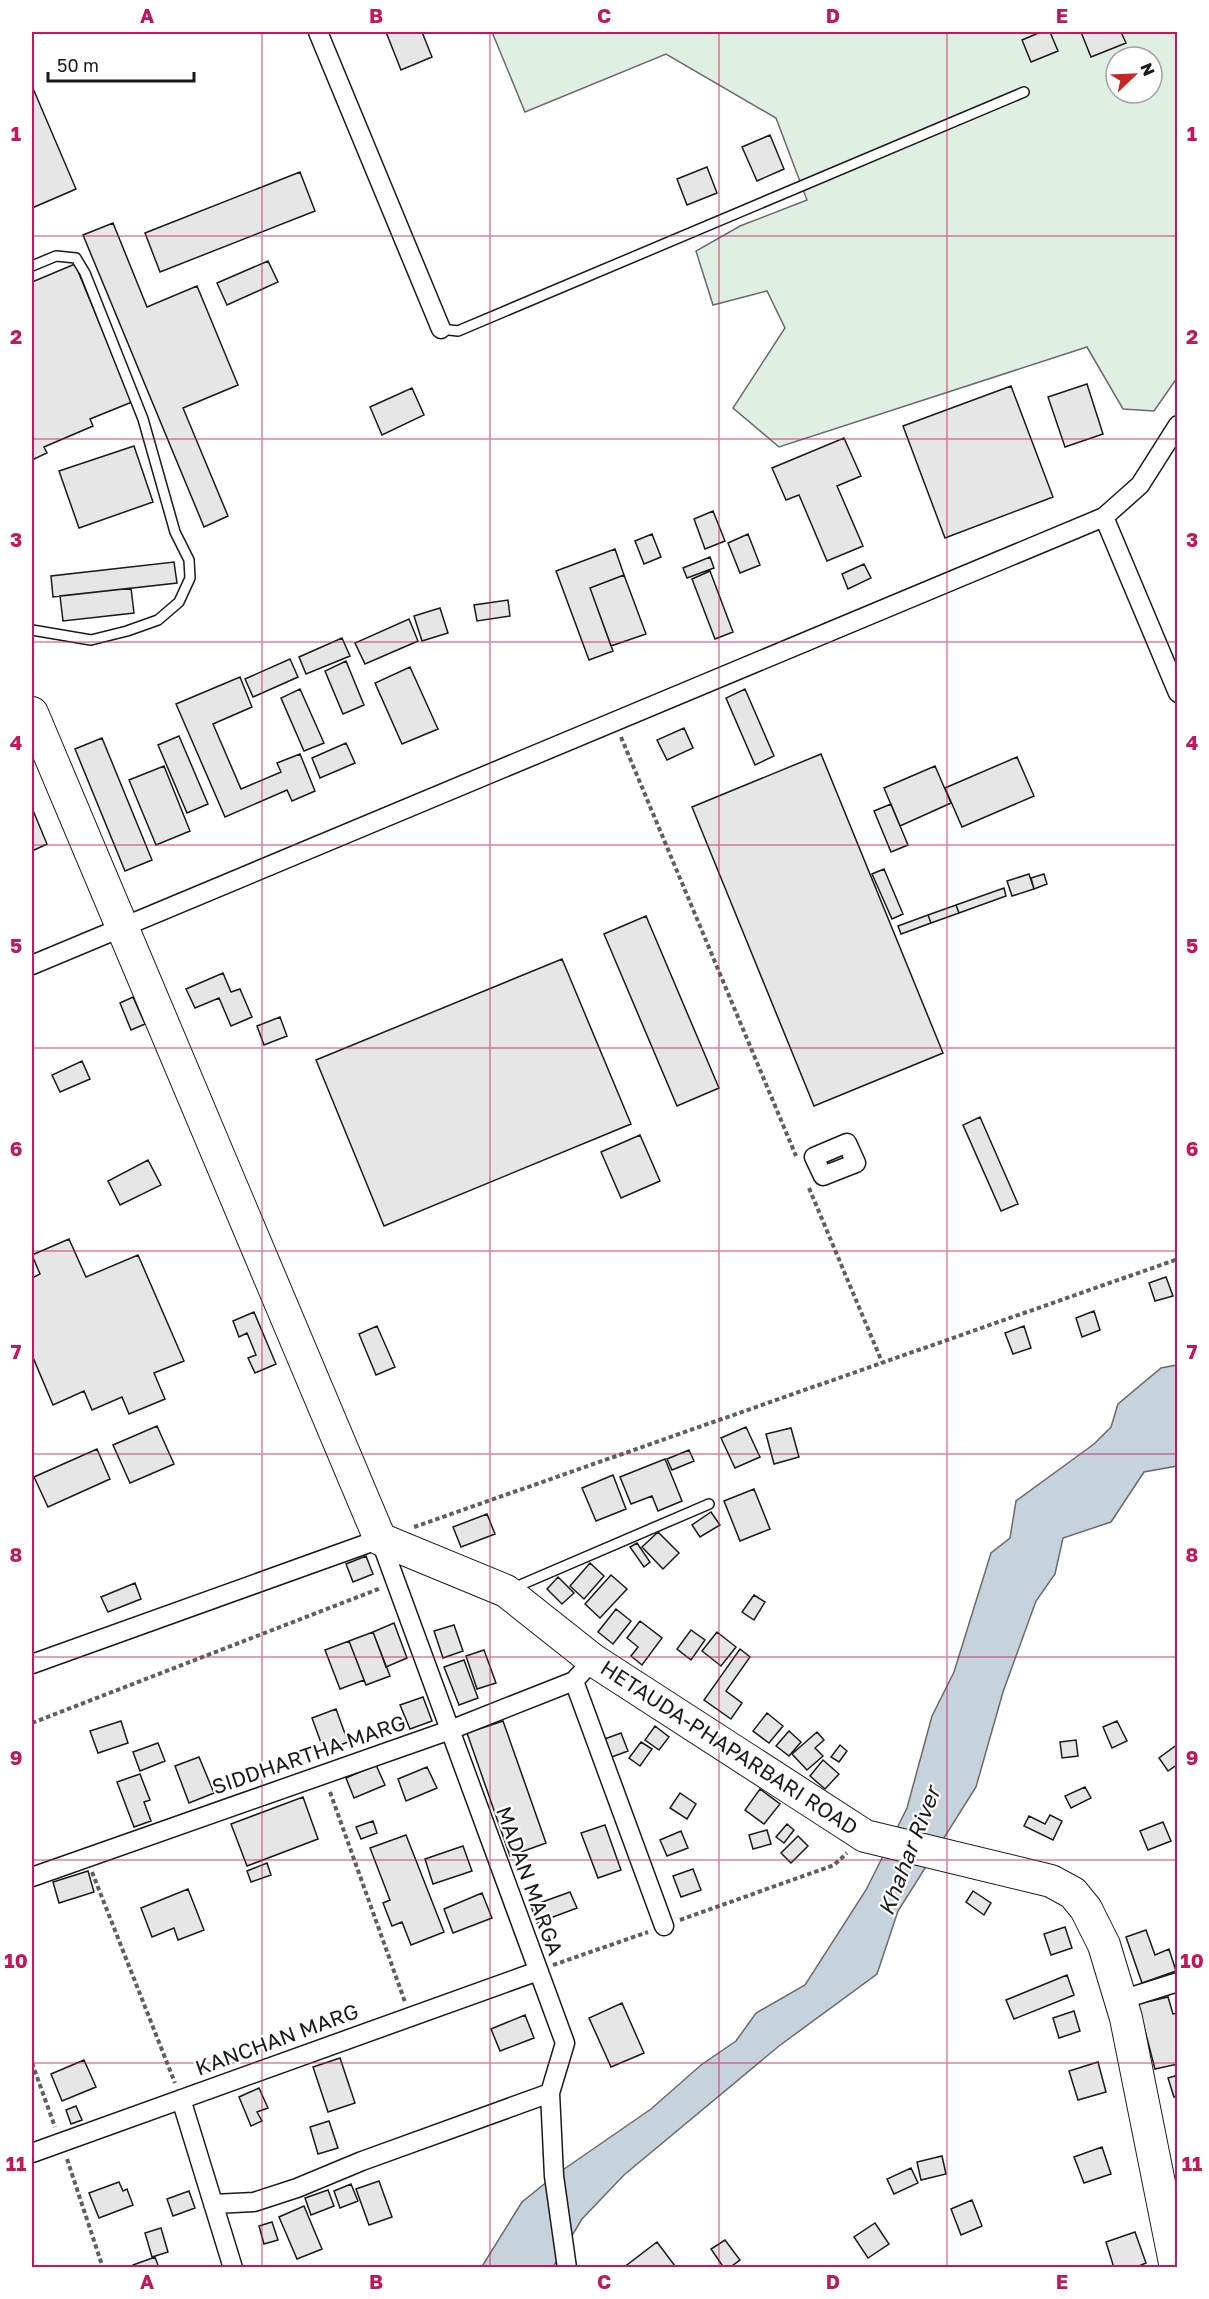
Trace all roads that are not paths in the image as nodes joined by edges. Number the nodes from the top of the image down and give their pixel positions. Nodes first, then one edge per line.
1 (318, 32) edge
2 (1024, 92) dead end
3 (32, 267) edge
4 (441, 329) joint
5 (1178, 425) edge
6 (1104, 517) junction
7 (32, 630) edge
8 (1178, 693) edge
9 (32, 713) edge
10 (122, 928) junction
11 (32, 965) edge
12 (709, 1504) dead end
13 (380, 1539) junction
14 (506, 1591) junction
15 (32, 1664) edge
16 (584, 1670) junction
17 (450, 1730) junction
18 (32, 1877) edge
19 (664, 1926) road end
20 (538, 1971) junction
21 (1178, 1982) edge
22 (1121, 2000) junction
23 (550, 2092) junction
24 (182, 2099) junction
25 (32, 2152) edge
26 (213, 2204) junction
27 (1173, 2267) edge
28 (233, 2268) edge
29 (567, 2268) edge

1 - 4 street
2 - 4 lane
3 - 7 lane
5 - 6 street
6 - 8 street
6 - 10 street
9 - 10 highway
10 - 11 street
10 - 13 highway
12 - 14 lane
13 - 14 highway, HETAUDA-PHAPARBARI ROAD
13 - 15 street
13 - 17 street, MADAN MARGA
14 - 16 highway, HETAUDA-PHAPARBARI ROAD
16 - 17 street, SIDDHARTHA MARG
16 - 19 street
16 - 22 highway, HETAUDA-PHAPARBARI ROAD
17 - 18 street, SIDDHARTHA MARG
17 - 20 street, MADAN MARGA
20 - 23 street, MADAN MARGA
20 - 24 street, KANCHAN MARG
21 - 22 street
22 - 27 highway, HETAUDA-PHAPARBARI ROAD
23 - 26 street
23 - 29 street, MADAN MARGA
24 - 25 street, KANCHAN MARG
24 - 26 street
26 - 28 street

